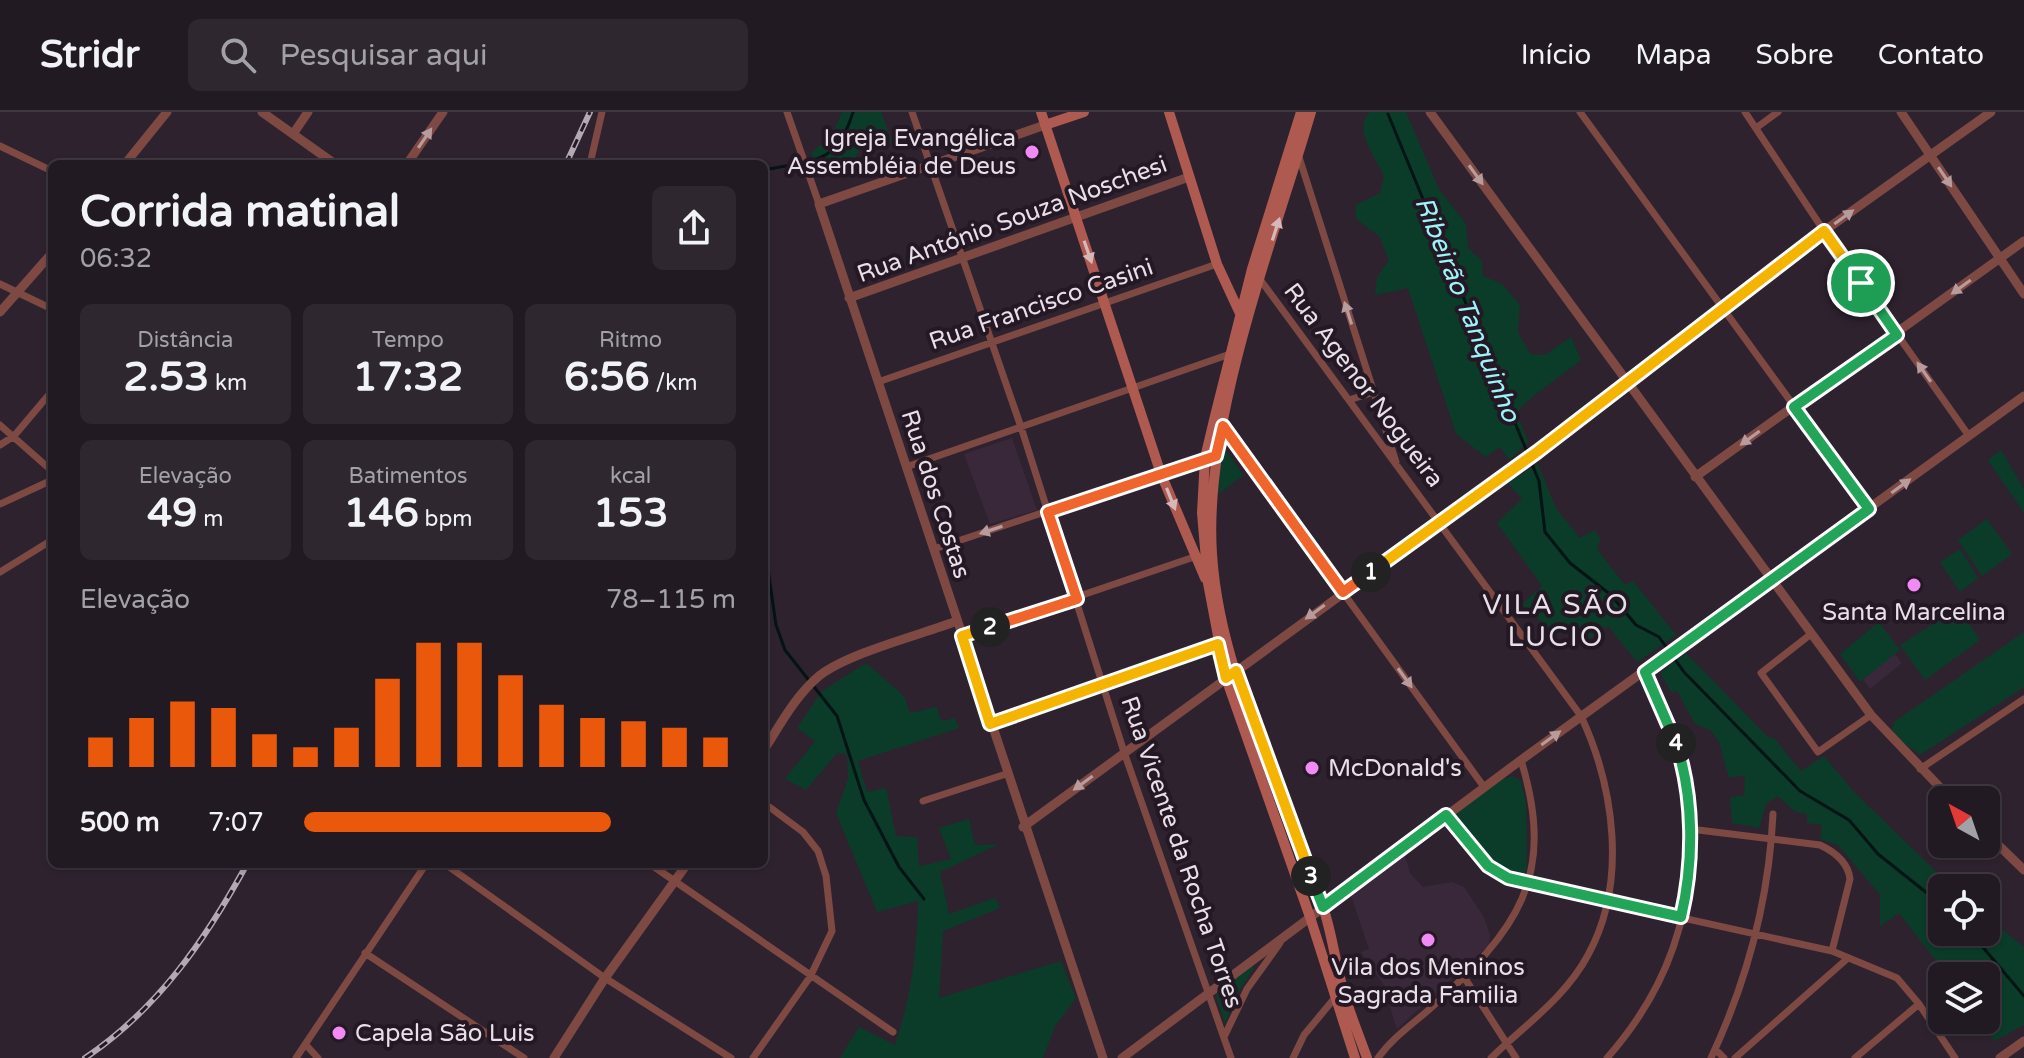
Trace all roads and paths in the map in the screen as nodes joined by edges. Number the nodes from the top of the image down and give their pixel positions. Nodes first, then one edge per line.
1 (167, 112) edge
2 (262, 112) edge
3 (308, 112) edge
4 (443, 112) edge
5 (602, 112) edge
6 (787, 112) edge
7 (912, 112) edge
8 (1041, 112) edge
9 (1084, 112) edge
10 (1169, 112) edge
11 (1303, 112) edge
12 (1430, 112) edge
13 (1580, 112) edge
14 (1745, 112) edge
15 (1778, 112) edge
16 (1901, 112) edge
17 (1991, 112) edge
18 (1045, 125) junction
19 (1756, 128) junction
20 (293, 134) junction
21 (0, 146) edge
22 (1930, 155) junction
23 (1298, 156) junction
24 (128, 160) edge
25 (329, 160) edge
26 (410, 160) edge
27 (591, 160) edge
28 (930, 164) junction
29 (48, 169) edge
30 (1189, 177) junction
31 (1291, 183) junction
32 (1279, 184) junction
33 (1308, 190) junction
34 (819, 204) junction
35 (1076, 217) junction
36 (1824, 231) junction
37 (2024, 241) edge
38 (963, 256) junction
39 (48, 258) edge
40 (2000, 259) junction
41 (1217, 264) junction
42 (1252, 269) junction
43 (1260, 279) junction
44 (0, 284) edge
45 (19, 293) junction
46 (2024, 294) edge
47 (849, 298) junction
48 (1105, 304) junction
49 (48, 307) edge
50 (1723, 310) junction
51 (0, 312) edge
52 (1245, 323) junction
53 (1897, 335) junction
54 (992, 342) junction
55 (1230, 354) junction
56 (878, 382) junction
57 (1626, 382) junction
58 (1133, 385) junction
59 (1374, 392) junction
60 (48, 396) edge
61 (2024, 396) edge
62 (1349, 400) junction
63 (1794, 407) junction
64 (1215, 416) junction
65 (0, 425) edge
66 (1223, 426) junction
67 (1021, 427) junction
68 (1386, 430) junction
69 (14, 436) junction
70 (1969, 436) junction
71 (1379, 443) junction
72 (0, 445) edge
73 (1211, 457) junction
74 (48, 467) edge
75 (906, 467) junction
76 (1398, 467) junction
77 (1161, 474) junction
78 (1695, 477) junction
79 (48, 482) edge
80 (0, 504) edge
81 (1869, 509) junction
82 (1048, 512) junction
83 (1442, 522) junction
84 (48, 542) edge
85 (934, 549) junction
86 (1194, 557) junction
87 (0, 572) edge
88 (1770, 581) junction
89 (1208, 583) junction
90 (1343, 592) junction
91 (1077, 599) junction
92 (957, 621) junction
93 (1811, 634) junction
94 (962, 636) junction
95 (1218, 644) junction
96 (1236, 671) junction
97 (1645, 672) junction
98 (1226, 678) junction
99 (1102, 683) junction
100 (2024, 699) edge
101 (1871, 715) junction
102 (1581, 716) junction
103 (990, 724) junction
104 (768, 744) edge
105 (1124, 752) junction
106 (1521, 760) junction
107 (1920, 769) junction
108 (1006, 774) junction
109 (1938, 786) edge
110 (1484, 787) junction
111 (923, 801) dead end
112 (768, 806) edge
113 (1773, 814) dead end
114 (1446, 815) junction
115 (1023, 827) junction
116 (1690, 829) junction
117 (1771, 839) junction
118 (2000, 847) edge
119 (423, 868) edge
120 (451, 868) edge
121 (656, 868) edge
122 (684, 868) edge
123 (2024, 870) edge
124 (676, 881) junction
125 (1529, 885) junction
126 (1607, 902) junction
127 (1323, 907) junction
128 (1310, 917) junction
129 (1681, 917) junction
130 (1756, 932) junction
131 (1287, 935) junction
132 (1832, 951) junction
133 (365, 953) junction
134 (1848, 958) junction
135 (810, 977) junction
136 (1464, 977) junction
137 (605, 978) junction
138 (1210, 991) junction
139 (1339, 993) junction
140 (1919, 1004) junction
141 (893, 1032) dead end
142 (1224, 1037) junction
143 (1506, 1044) junction
144 (306, 1045) junction
145 (2022, 1047) edge
146 (1715, 1049) junction
147 (296, 1058) edge
148 (318, 1058) edge
149 (524, 1058) edge
150 (554, 1058) edge
151 (731, 1058) edge
152 (753, 1058) edge
153 (1103, 1058) edge
154 (1122, 1058) edge
155 (1231, 1058) edge
156 (1293, 1058) edge
157 (1355, 1058) edge
158 (1367, 1058) edge
159 (1378, 1058) edge
160 (1491, 1058) edge
161 (1516, 1058) edge
162 (1607, 1058) edge
163 (1711, 1058) edge
164 (1724, 1058) edge
165 (1735, 1058) edge
166 (1855, 1058) edge
167 (1955, 1058) edge
168 (2000, 1058) edge

1 - 24 street
2 - 20 street
3 - 20 street
26 -> 4 street
5 - 27 street
6 - 34 street, Rua dos Costas
7 - 28 street, Rua Vicente da Rocha Torres
8 - 18 main road
9 - 18 main road
10 - 30 main road
11 - 23 main road
11 - 32 main road
12 -> 57 street
13 - 50 street
14 - 19 street
15 - 19 street
16 - 22 street
17 - 22 street
18 - 28 street
18 - 35 main road
19 - 36 street
20 - 25 street
21 - 29 street
36 -> 22 street
22 -> 40 street
23 - 31 main road
23 - 33 street
28 - 34 street
28 - 38 street, Rua Vicente da Rocha Torres
30 - 35 street, Rua António Souza Noschesi
30 - 41 main road
31 - 32 street
31 - 33 street
43 -> 31 main road
32 - 42 main road
59 -> 33 street
34 - 47 street, Rua dos Costas
35 - 38 street, Rua António Souza Noschesi
35 -> 48 main road
36 - 50 street
36 - 53 street
37 - 40 street
38 - 47 street, Rua António Souza Noschesi
38 - 54 street, Rua Vicente da Rocha Torres
39 - 45 street
40 - 46 street
40 -> 53 street
41 - 48 street, Rua Francisco Casini
41 - 52 main road
42 - 43 street, Rua Agenor Nogueira
42 - 52 main road
43 - 52 main road
43 - 62 street, Rua Agenor Nogueira
44 - 45 street
45 - 49 street
45 - 51 street
47 - 56 street, Rua dos Costas
48 - 54 street, Rua Francisco Casini
48 - 58 main road
50 - 57 street
50 - 63 street
52 - 55 main road
52 - 66 main road
53 - 63 street
70 -> 53 street
54 - 56 street, Rua Francisco Casini
54 - 67 street, Rua Vicente da Rocha Torres
55 - 58 street
55 - 64 main road
56 - 75 street, Rua dos Costas
57 - 78 street
57 - 83 street
58 - 67 street
58 - 77 main road
59 - 62 street
59 - 68 street
60 - 69 street
61 - 70 street
62 - 71 street, Rua Agenor Nogueira
63 -> 78 street
63 - 81 street
64 - 66 street
64 - 73 main road
65 - 69 street
66 - 73 main road
66 - 90 street
67 - 75 street
67 - 82 street, Rua Vicente da Rocha Torres
68 - 71 street
68 - 76 street
69 - 72 street
69 - 74 street
81 -> 70 street
71 - 76 street, Rua Agenor Nogueira
73 - 77 street
73 - 89 main road
73 - 96 main road
75 - 85 street, Rua dos Costas
76 - 83 street, Rua Agenor Nogueira
77 - 82 street
77 -> 86 main road
78 - 88 street
79 - 80 street
81 - 88 street
82 -> 85 street
82 - 91 street, Rua Vicente da Rocha Torres
83 - 90 street
83 - 102 street, Rua Agenor Nogueira
84 - 87 street
85 - 92 street, Rua dos Costas
86 - 89 main road
86 - 91 street
88 - 93 street
88 - 97 street
89 - 95 main road
90 -> 96 street
90 -> 110 street
91 - 94 street
91 - 99 street, Rua Vicente da Rocha Torres
92 - 94 street, Rua dos Costas
92 - 104 street
93 - 101 street
93 - 101 street
94 - 103 street, Rua dos Costas
95 - 98 main road
95 - 99 street
96 - 98 street
96 - 127 main road
97 - 102 street
97 - 116 street
98 - 105 street
98 - 128 main road
99 - 103 street
99 - 105 street, Rua Vicente da Rocha Torres
100 - 107 street
101 - 107 street
106 -> 102 street
102 - 126 street, Rua Agenor Nogueira
103 - 108 street, Rua dos Costas
105 -> 115 street
105 - 138 street, Rua Vicente da Rocha Torres
106 - 110 street
106 - 125 street
107 - 109 street
108 - 111 street
108 - 115 street, Rua dos Costas
110 - 114 street
112 - 135 street
113 - 117 street
114 - 125 street
114 - 127 street
115 - 153 street, Rua dos Costas
116 - 117 street
116 - 129 street
117 - 130 street
117 - 132 street
118 - 123 street
119 - 133 street
120 - 137 street
121 - 124 street
122 - 124 street
124 - 135 street
124 - 137 street
125 - 126 street
125 - 136 street
126 - 129 street
126 - 143 street, Rua Agenor Nogueira
127 - 128 street
127 - 139 main road
128 - 131 street
128 - 139 main road
129 - 130 street
129 - 162 street
130 - 132 street
130 - 146 street
131 - 138 street
131 - 142 street
132 - 134 street
133 - 144 street
133 - 149 street
134 - 140 street
134 - 165 street
135 - 141 street
135 - 152 street
136 - 143 street
136 - 159 street
137 - 150 street
137 - 151 street
138 - 142 street, Rua Vicente da Rocha Torres
138 - 154 street
139 - 156 street
139 - 157 main road
139 - 158 main road
140 - 166 street
140 - 167 street
142 - 155 street, Rua Vicente da Rocha Torres
143 - 160 street, Rua Agenor Nogueira
143 - 161 street
144 - 147 street
144 - 148 street
145 - 168 street
146 - 163 street
146 - 164 street

